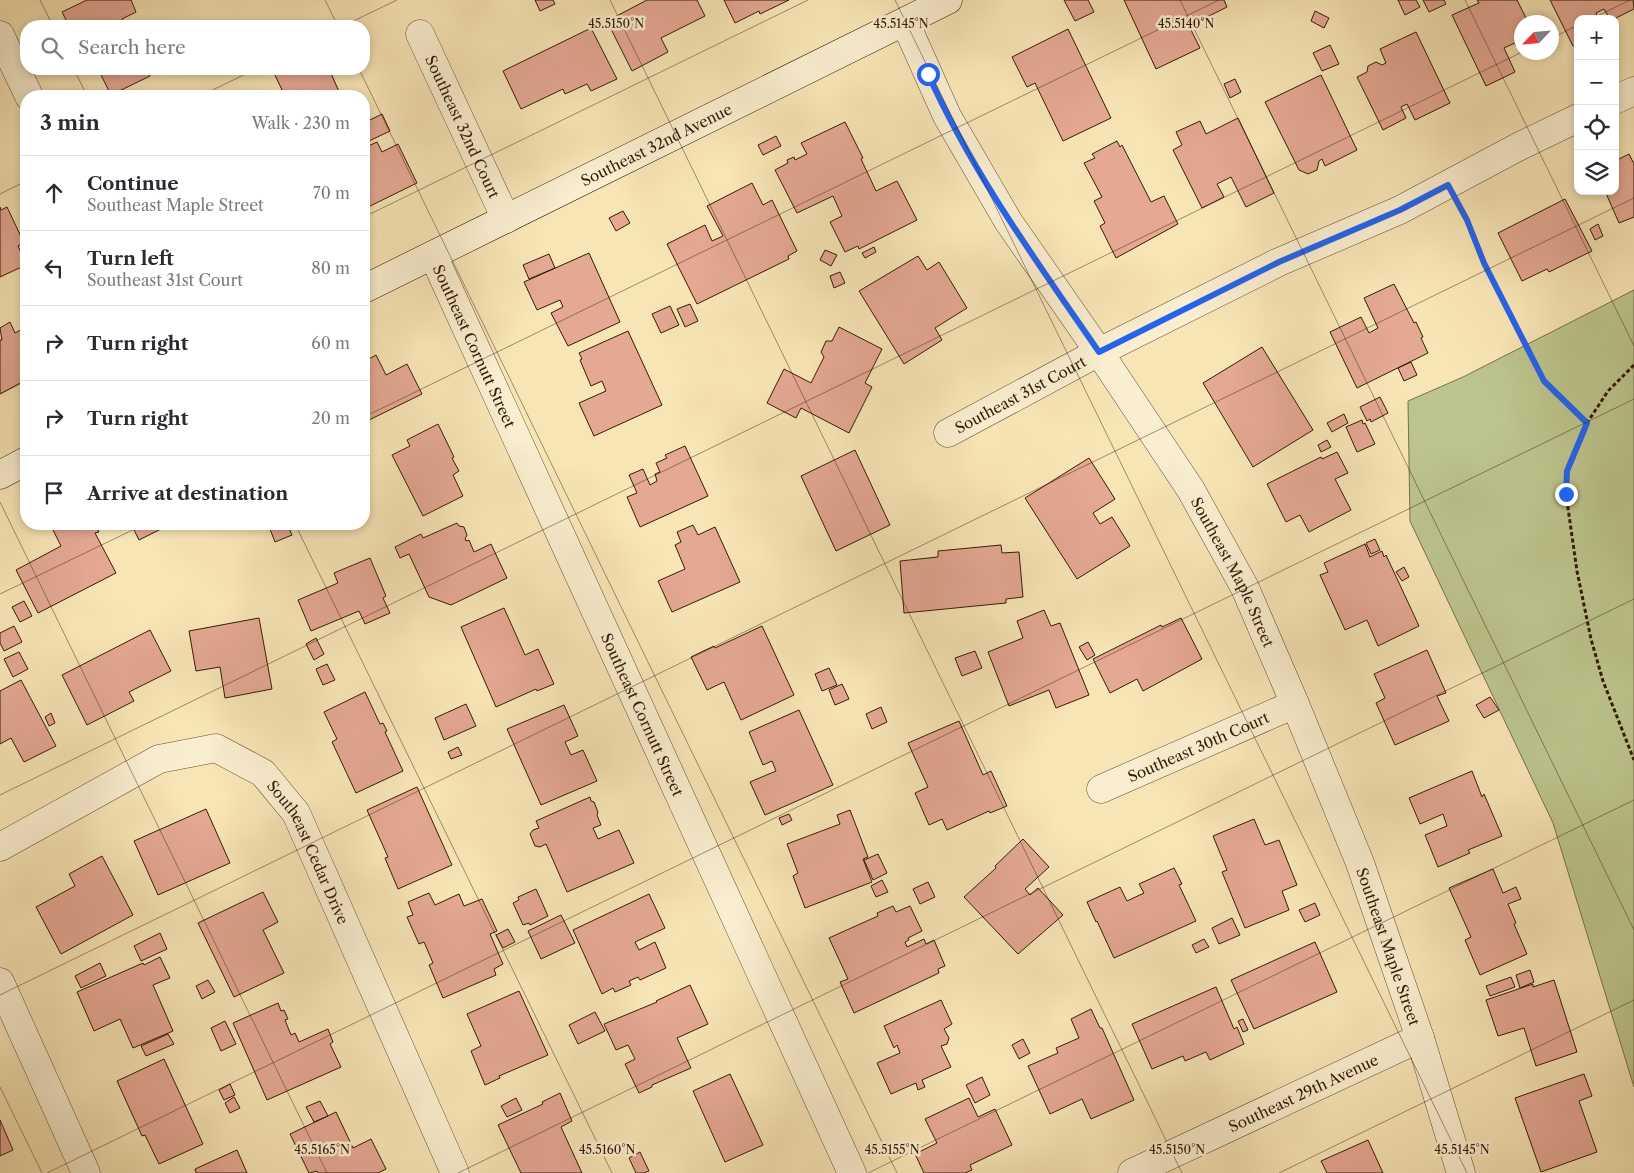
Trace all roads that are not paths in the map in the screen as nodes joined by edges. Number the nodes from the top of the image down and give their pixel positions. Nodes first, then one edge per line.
1 (948, 0) edge
2 (905, 22) junction
3 (420, 34) dead end
4 (0, 35) edge
5 (26, 90) edge
6 (1634, 91) edge
7 (1619, 98) edge
8 (1574, 120) edge
9 (506, 219) junction
10 (433, 255) junction
11 (370, 286) edge
12 (1099, 352) junction
13 (948, 433) dead end
14 (20, 464) edge
15 (0, 475) edge
16 (1295, 704) junction
17 (1101, 789) dead end
18 (0, 847) edge
19 (0, 982) edge
20 (1420, 1038) junction
21 (86, 1173) edge
22 (455, 1173) edge
23 (852, 1173) edge
24 (1132, 1173) edge
25 (1461, 1173) edge

1 - 2 street, Southeast 32nd Avenue
2 - 9 street, Southeast 32nd Avenue
2 - 12 street, Southeast Maple Street
3 - 9 street, Southeast 32nd Court
4 - 5 street
6 - 7 street
8 - 12 street, Southeast 31st Court
9 - 10 street, Southeast 32nd Avenue
10 - 11 street, Southeast 32nd Avenue
10 - 23 street, Southeast Cornutt Street
12 - 13 street, Southeast 31st Court
12 - 16 street, Southeast Maple Street
14 - 15 street
16 - 17 street, Southeast 30th Court
16 - 20 street, Southeast Maple Street
18 - 22 street, Southeast Cedar Drive
19 - 21 street
20 - 24 street, Southeast 29th Avenue
20 - 25 street, Southeast Maple Street

